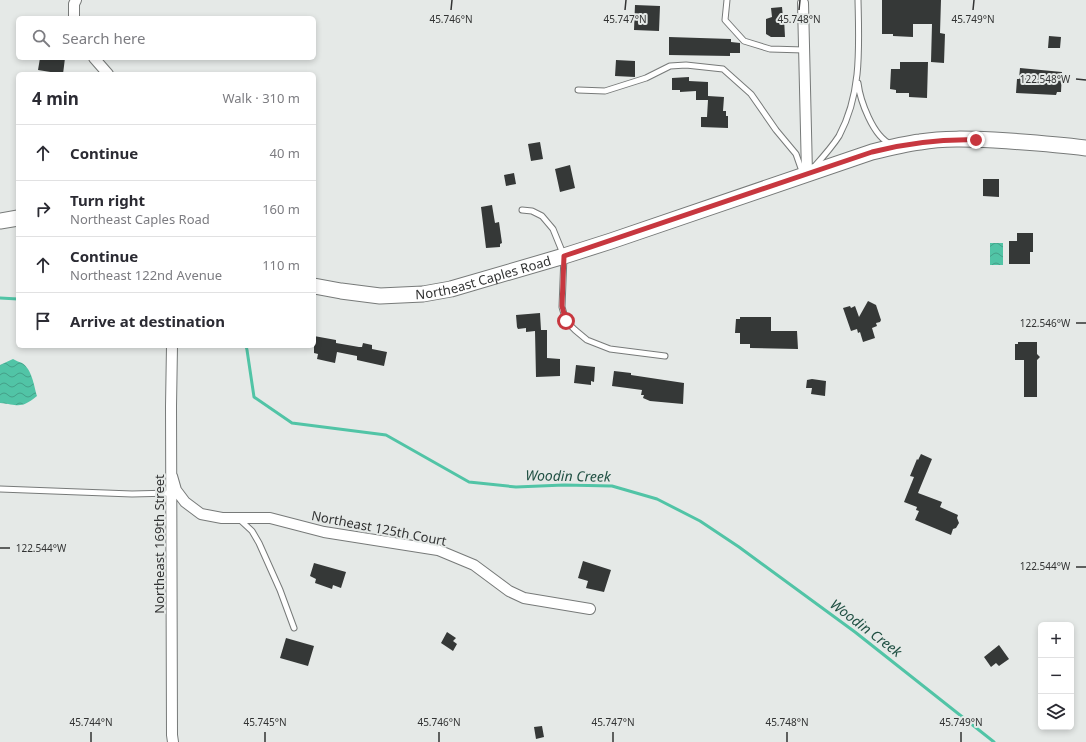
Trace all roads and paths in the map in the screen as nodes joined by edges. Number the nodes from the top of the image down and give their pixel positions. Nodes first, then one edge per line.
1 (76, 0) edge
2 (727, 0) edge
3 (858, 0) edge
4 (803, 1) edge
5 (74, 16) edge
6 (804, 50) junction
7 (96, 60) edge
8 (106, 72) edge
9 (857, 78) junction
10 (578, 90) dead end
11 (898, 145) junction
12 (1086, 148) edge
13 (807, 174) junction
14 (522, 210) dead end
15 (16, 218) edge
16 (0, 221) edge
17 (564, 256) junction
18 (316, 286) edge
19 (172, 348) edge
20 (665, 356) dead end
21 (172, 476) junction
22 (0, 489) edge
23 (172, 493) junction
24 (238, 518) junction
25 (590, 609) dead end
26 (294, 628) dead end
27 (174, 742) edge

1 - 5 street
2 - 6 lane
3 - 9 lane
4 - 6 street
6 - 13 street
7 - 8 street
9 - 11 lane
9 - 13 lane
10 - 13 lane
11 - 12 main road, Northeast Caples Road
11 - 13 main road, Northeast Caples Road
13 - 17 main road, Northeast Caples Road
14 - 17 lane
15 - 16 main road
17 - 18 main road, Northeast Caples Road
17 - 20 lane
19 - 21 street, Northeast 169th Street
21 - 23 street, Northeast 169th Street
21 - 24 street, Northeast 125th Court
22 - 23 lane
23 - 27 street, Northeast 169th Street
24 - 25 street, Northeast 125th Court
24 - 26 lane

